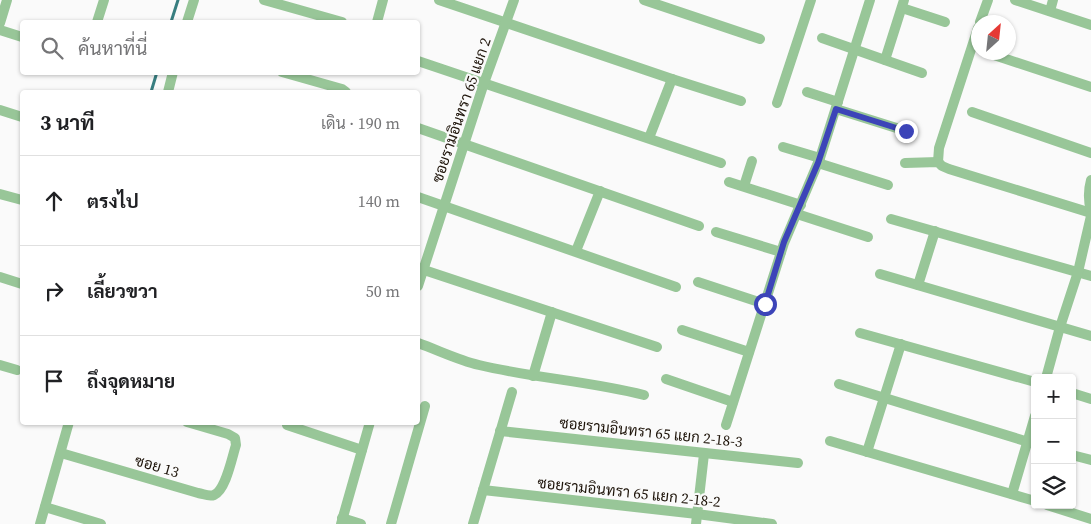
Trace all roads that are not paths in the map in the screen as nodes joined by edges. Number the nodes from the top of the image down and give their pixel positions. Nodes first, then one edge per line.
1 (7, 0) edge
2 (104, 0) edge
3 (194, 0) edge
4 (264, 0) edge
5 (383, 0) edge
6 (439, 0) edge
7 (514, 0) edge
8 (644, 0) edge
9 (811, 0) edge
10 (870, 0) edge
11 (988, 0) edge
12 (1015, 0) edge
13 (1053, 0) edge
14 (903, 4) edge
15 (1050, 11) junction
16 (983, 15) edge
17 (98, 20) edge
18 (188, 20) edge
19 (335, 20) edge
20 (378, 20) edge
21 (506, 22) junction
22 (946, 22) dead end
23 (0, 23) edge
24 (1091, 25) edge
25 (0, 30) edge
26 (20, 36) edge
27 (822, 38) dead end
28 (760, 40) dead end
29 (855, 49) junction
30 (971, 50) edge
31 (885, 60) junction
32 (1009, 60) edge
33 (420, 62) edge
34 (922, 73) dead end
35 (172, 75) edge
36 (293, 75) edge
37 (672, 79) junction
38 (484, 82) junction
39 (1091, 87) edge
40 (168, 90) edge
41 (343, 90) edge
42 (807, 92) dead end
43 (741, 101) dead end
44 (778, 103) dead end
45 (837, 105) junction
46 (0, 110) edge
47 (972, 112) dead end
48 (20, 116) edge
49 (420, 129) edge
50 (906, 131) dead end
51 (649, 138) junction
52 (464, 144) junction
53 (783, 146) dead end
54 (1091, 153) edge
55 (819, 160) junction
56 (752, 161) dead end
57 (938, 162) junction
58 (721, 163) dead end
59 (905, 163) dead end
60 (1091, 180) edge
61 (729, 182) dead end
62 (888, 185) dead end
63 (744, 186) junction
64 (600, 191) junction
65 (0, 194) edge
66 (420, 198) edge
67 (20, 199) edge
68 (445, 205) junction
69 (799, 209) junction
70 (1091, 213) edge
71 (892, 219) dead end
72 (699, 226) dead end
73 (935, 231) junction
74 (716, 232) dead end
75 (868, 237) dead end
76 (576, 251) junction
77 (782, 252) junction
78 (420, 269) edge
79 (1078, 272) junction
80 (880, 274) dead end
81 (1091, 276) edge
82 (0, 277) edge
83 (698, 282) dead end
84 (20, 283) edge
85 (918, 285) junction
86 (676, 286) dead end
87 (765, 304) junction
88 (552, 312) junction
89 (1060, 327) junction
90 (682, 330) dead end
91 (860, 332) dead end
92 (1091, 336) edge
93 (420, 344) edge
94 (901, 344) junction
95 (657, 347) dead end
96 (749, 352) junction
97 (0, 365) edge
98 (18, 370) dead end
99 (1047, 374) edge
100 (533, 376) junction
101 (666, 379) dead end
102 (1031, 381) edge
103 (839, 384) dead end
104 (512, 392) dead end
105 (644, 394) dead end
106 (1076, 394) edge
107 (884, 398) junction
108 (1091, 399) edge
109 (733, 402) junction
110 (425, 406) dead end
111 (420, 423) edge
112 (68, 425) edge
113 (197, 425) edge
114 (287, 425) dead end
115 (369, 425) edge
116 (420, 425) edge
117 (726, 425) dead end
118 (500, 431) junction
119 (830, 442) dead end
120 (1031, 443) edge
121 (362, 450) junction
122 (867, 452) junction
123 (60, 453) junction
124 (704, 454) junction
125 (1076, 456) edge
126 (1091, 460) edge
127 (798, 463) dead end
128 (483, 490) junction
129 (1012, 494) junction
130 (1031, 500) edge
131 (45, 507) junction
132 (1060, 509) edge
133 (696, 519) edge
134 (1091, 519) edge
135 (342, 521) edge
136 (40, 524) edge
137 (101, 524) edge
138 (362, 524) edge
139 (391, 524) edge
140 (473, 524) edge
141 (772, 524) edge

1 - 23 street
2 - 17 street
3 - 18 street
4 - 19 street
5 - 20 street
6 - 21 street
7 - 21 street, ซอยรามอินทรา 65 แยก 2
8 - 28 street
9 - 44 street
10 - 29 street
11 - 16 street
12 - 15 street
13 - 15 street
14 - 22 street
14 - 31 street
15 - 24 street
21 - 37 street
21 - 38 street, ซอยรามอินทรา 65 แยก 2
25 - 26 street
27 - 29 street
29 - 31 street
29 - 45 street
30 - 57 street
31 - 34 street
32 - 39 street
33 - 38 street
35 - 40 street
36 - 41 street
37 - 43 street
37 - 51 street
38 - 51 street
38 - 52 street, ซอยรามอินทรา 65 แยก 2
42 - 45 street
45 - 50 street
45 - 55 street
46 - 48 street
47 - 54 street
49 - 52 street
51 - 58 street
52 - 64 street
52 - 68 street, ซอยรามอินทรา 65 แยก 2
53 - 55 street
55 - 62 street
55 - 69 street
56 - 63 street
57 - 59 street
57 - 70 street
60 - 70 street
61 - 63 street
63 - 69 street
64 - 72 street
64 - 76 street
65 - 67 street
66 - 68 street
68 - 76 street
68 - 78 street, ซอยรามอินทรา 65 แยก 2
69 - 75 street
69 - 77 street
70 - 79 street
71 - 73 street
73 - 79 street
73 - 85 street
74 - 77 street
76 - 86 street
77 - 87 street
78 - 88 street
79 - 81 street
79 - 89 street
80 - 85 street
82 - 84 street
83 - 87 street
85 - 89 street
87 - 96 street
88 - 95 street
88 - 100 street
89 - 92 street
89 - 99 street
90 - 96 street
91 - 94 street
93 - 100 street
94 - 102 street
94 - 107 street
96 - 109 street
97 - 98 street
100 - 105 street
101 - 109 street
103 - 107 street
104 - 118 street
106 - 108 street
107 - 120 street
107 - 122 street
109 - 117 street
110 - 111 street
112 - 123 street
113 - 123 street, ซอย 13
114 - 121 street
115 - 121 street
116 - 139 street
118 - 124 street, ซอยรามอินทรา 65 แยก 2-18-3
118 - 128 street
119 - 122 street
120 - 129 street
121 - 135 street
122 - 129 street
123 - 131 street
124 - 127 street, ซอยรามอินทรา 65 แยก 2-18-3
124 - 133 street
125 - 126 street
128 - 133 street, ซอยรามอินทรา 65 แยก 2-18-2
128 - 140 street
129 - 130 street
131 - 136 street
131 - 137 street
132 - 134 street
133 - 141 street, ซอยรามอินทรา 65 แยก 2-18-2
135 - 138 street

